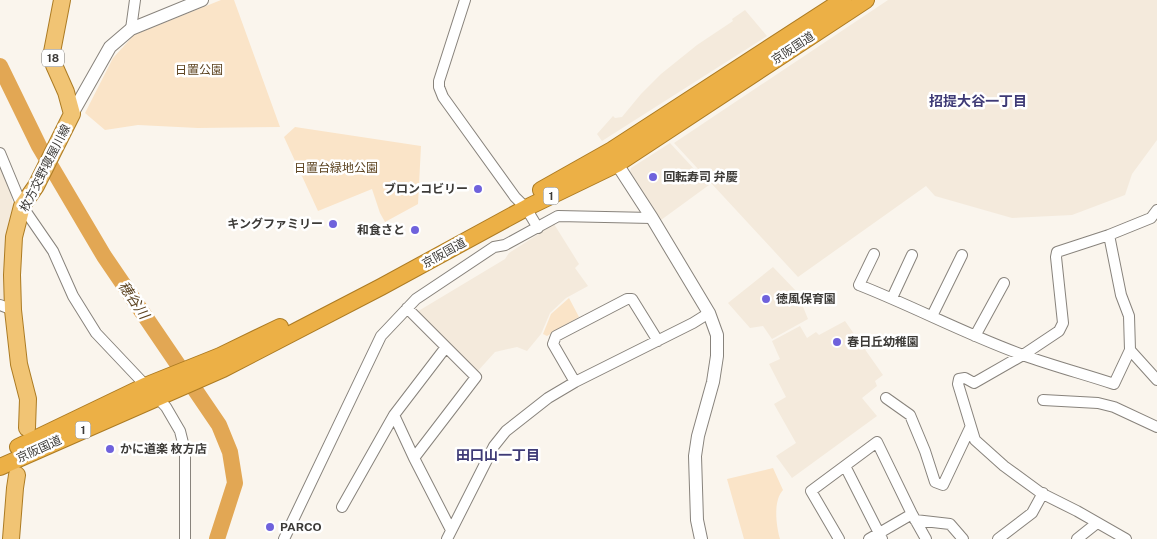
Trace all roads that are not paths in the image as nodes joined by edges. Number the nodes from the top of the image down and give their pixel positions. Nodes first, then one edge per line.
1 (62, 0) edge
2 (135, 0) edge
3 (202, 0) edge
4 (465, 0) edge
5 (843, 0) edge
6 (866, 0) edge
7 (131, 29) junction
8 (72, 114) junction
9 (0, 153) edge
10 (617, 164) junction
11 (523, 205) junction
12 (22, 206) junction
13 (1157, 210) edge
14 (652, 218) junction
15 (538, 228) junction
16 (1109, 235) junction
17 (874, 254) dead end
18 (912, 255) dead end
19 (962, 255) dead end
20 (1004, 283) dead end
21 (892, 298) junction
22 (7, 307) edge
23 (407, 308) junction
24 (709, 313) junction
25 (932, 316) junction
26 (975, 336) junction
27 (658, 341) junction
28 (446, 347) junction
29 (1130, 350) junction
30 (1023, 355) junction
31 (1157, 380) edge
32 (575, 382) junction
33 (156, 390) junction
34 (886, 398) dead end
35 (1043, 400) dead end
36 (394, 415) junction
37 (1157, 427) edge
38 (27, 428) dead end
39 (970, 428) junction
40 (0, 455) edge
41 (414, 458) junction
42 (845, 466) junction
43 (0, 467) edge
44 (17, 475) dead end
45 (1043, 494) junction
46 (342, 507) dead end
47 (913, 517) junction
48 (1097, 522) junction
49 (449, 534) edge
50 (880, 536) edge
51 (11, 539) edge
52 (185, 539) edge
53 (284, 539) edge
54 (701, 539) edge
55 (839, 539) edge
56 (869, 539) edge
57 (926, 539) edge
58 (963, 539) edge
59 (998, 539) edge
60 (1077, 539) edge
61 (1126, 539) edge

1 - 8 main road, 枚方交野寝屋川線 / 18
2 - 7 street
3 - 7 street
4 - 11 street
5 - 11 highway, 京阪国道 / 1
6 - 10 highway, 京阪国道 / 1
7 - 8 street
8 - 12 main road, 枚方交野寝屋川線
9 - 12 street
10 - 11 highway, 京阪国道 / 1
10 - 14 street
11 - 15 street
11 - 33 highway, 京阪国道 / 1
12 - 22 main road, 枚方交野寝屋川線
12 - 33 street
13 - 16 street
14 - 15 street
14 - 24 street
15 - 23 street
16 - 29 street
16 - 30 street
17 - 21 street
18 - 21 street
19 - 25 street
20 - 26 street
21 - 25 street
22 - 38 main road, 枚方交野寝屋川線
23 - 28 street
23 - 53 street
24 - 27 street
24 - 54 street
25 - 26 street
26 - 30 street
27 - 32 street
27 - 32 street
28 - 36 street
28 - 41 street
29 - 30 street
29 - 31 street
30 - 39 street
32 - 49 street
33 - 40 highway, 京阪国道 / 1
33 - 43 highway, 京阪国道 / 1
33 - 52 street
34 - 39 street
35 - 37 street
36 - 41 street
36 - 46 street
39 - 45 street
41 - 49 street
42 - 47 street
42 - 50 street
42 - 55 street
44 - 51 main road
45 - 48 street
45 - 59 street
47 - 50 street
47 - 57 street
47 - 58 street
48 - 60 street
48 - 61 street
50 - 56 street

